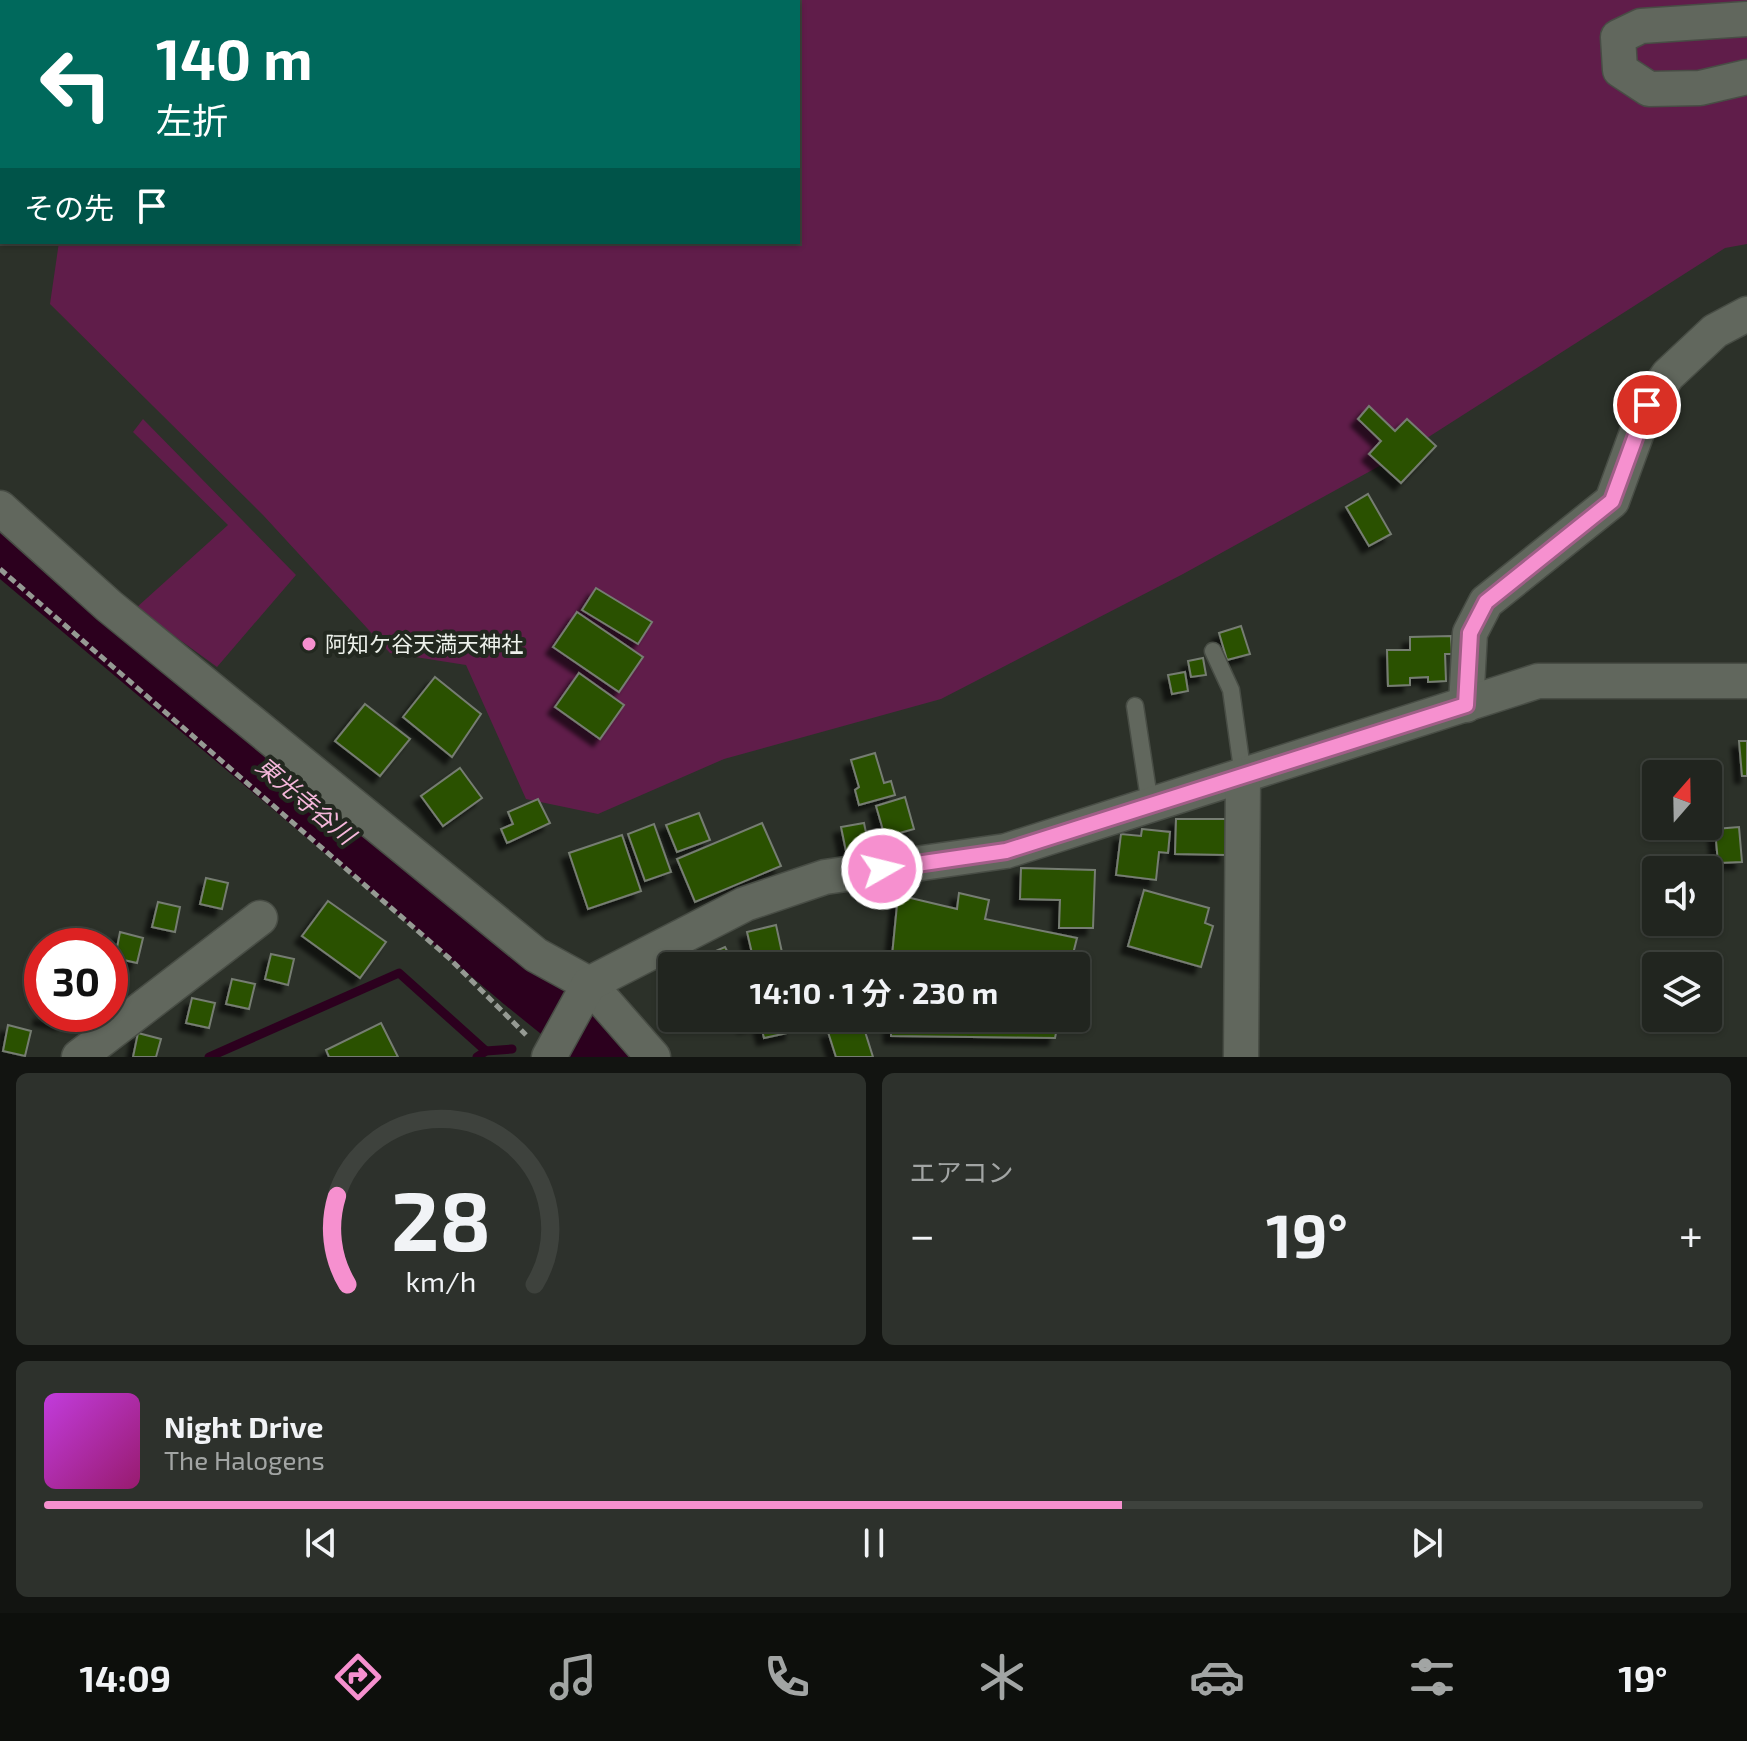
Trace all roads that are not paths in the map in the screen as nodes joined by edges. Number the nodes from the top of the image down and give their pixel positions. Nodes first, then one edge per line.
1 (1747, 19) edge
2 (1747, 77) edge
3 (1747, 314) edge
4 (0, 508) edge
5 (1213, 651) dead end
6 (1747, 681) edge
7 (1466, 705) junction
8 (1135, 706) dead end
9 (1243, 776) junction
10 (1150, 805) junction
11 (260, 918) dead end
12 (598, 995) junction
13 (543, 1052) edge
14 (79, 1057) edge
15 (653, 1057) edge
16 (680, 1057) edge
17 (1241, 1057) edge

1 - 2 street
3 - 7 street
4 - 12 street
5 - 9 lane
6 - 7 street
7 - 9 street
8 - 10 lane
9 - 10 street
9 - 17 street
10 - 12 street
11 - 14 street
12 - 13 street
12 - 15 street
12 - 16 street

